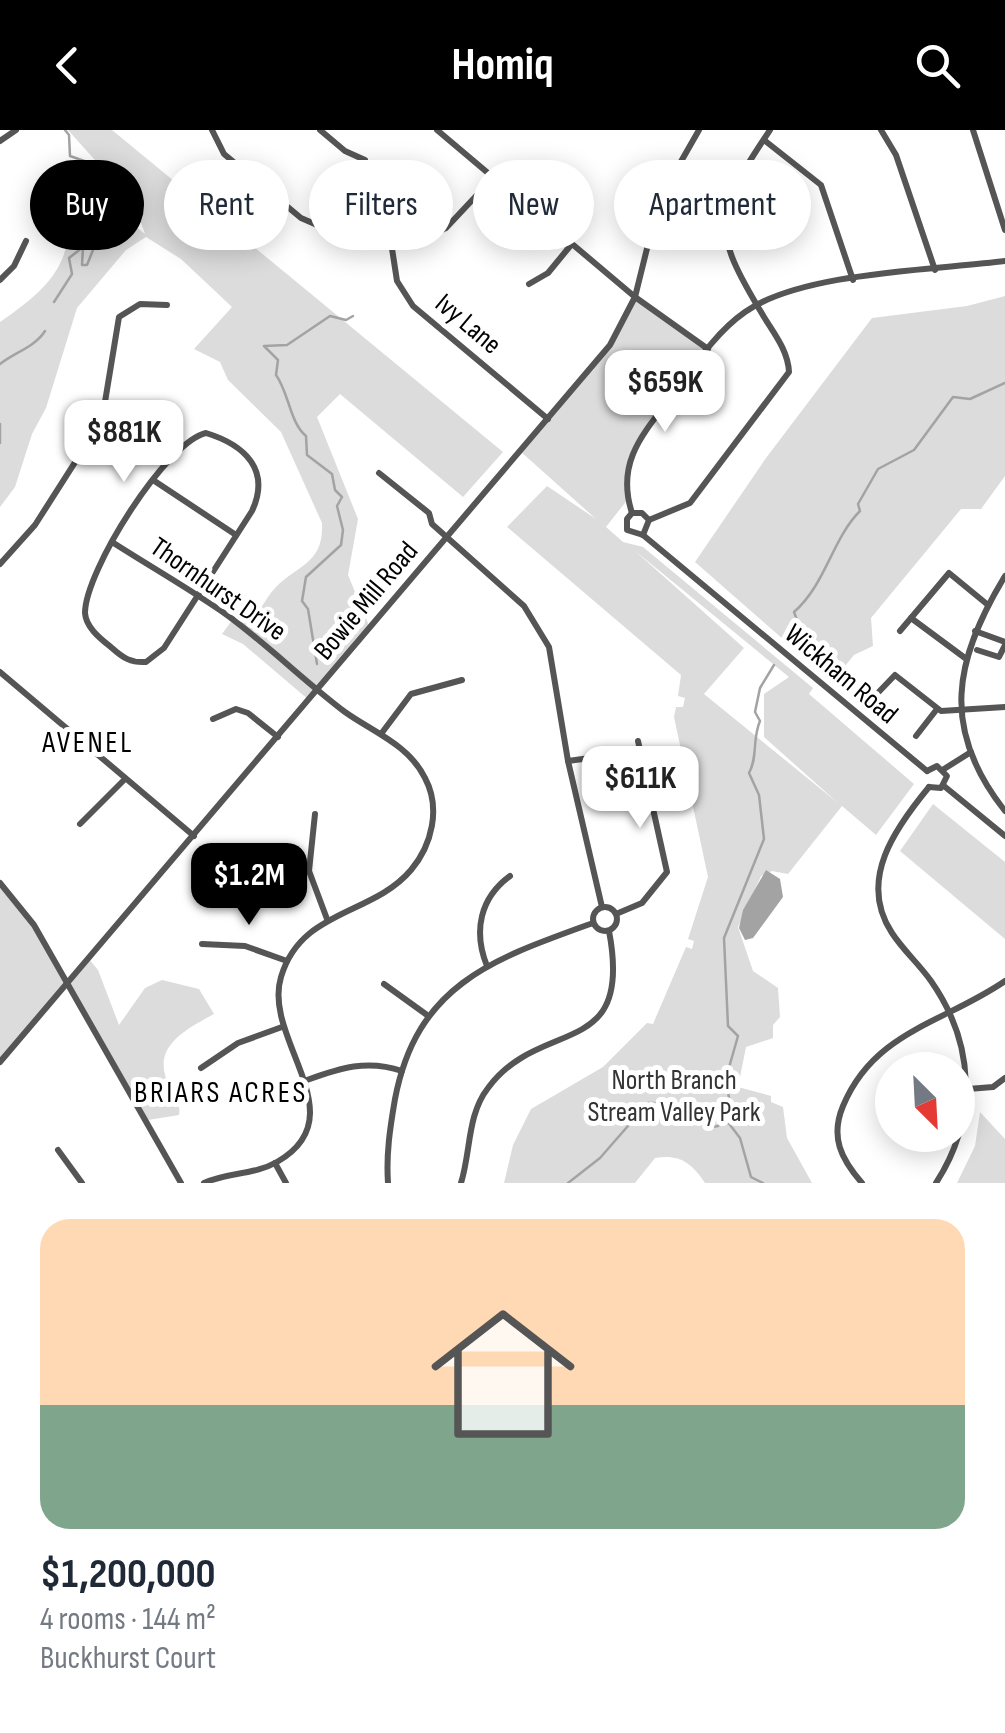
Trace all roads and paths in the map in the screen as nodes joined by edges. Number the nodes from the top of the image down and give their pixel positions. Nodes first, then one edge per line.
1 (16, 130) edge
2 (212, 130) edge
3 (320, 130) edge
4 (437, 130) edge
5 (699, 130) edge
6 (770, 130) edge
7 (881, 130) edge
8 (972, 130) edge
9 (764, 140) junction
10 (0, 141) edge
11 (365, 160) dead end
12 (473, 162) edge
13 (473, 199) edge
14 (309, 221) edge
15 (453, 221) edge
16 (1005, 230) edge
17 (26, 240) dead end
18 (392, 250) edge
19 (568, 250) edge
20 (578, 250) edge
21 (1005, 261) edge
22 (935, 270) junction
23 (0, 280) edge
24 (853, 280) junction
25 (529, 284) dead end
26 (635, 297) junction
27 (167, 305) dead end
28 (756, 305) junction
29 (694, 339) junction
30 (708, 349) junction
31 (699, 361) junction
32 (548, 419) junction
33 (379, 472) dead end
34 (153, 480) junction
35 (632, 513) junction
36 (649, 520) junction
37 (236, 534) junction
38 (643, 535) junction
39 (447, 538) junction
40 (112, 542) junction
41 (0, 564) edge
42 (1005, 576) edge
43 (197, 595) junction
44 (988, 605) junction
45 (912, 618) junction
46 (900, 631) dead end
47 (976, 631) junction
48 (1005, 643) edge
49 (977, 650) dead end
50 (965, 658) junction
51 (0, 672) edge
52 (462, 680) dead end
53 (318, 691) junction
54 (872, 699) dead end
55 (1005, 707) edge
56 (938, 709) junction
57 (961, 711) junction
58 (212, 719) dead end
59 (380, 734) junction
60 (916, 736) dead end
61 (278, 737) junction
62 (638, 741) dead end
63 (641, 751) junction
64 (971, 752) junction
65 (568, 761) junction
66 (944, 770) junction
67 (926, 771) junction
68 (124, 778) junction
69 (944, 786) junction
70 (928, 787) junction
71 (1005, 790) edge
72 (995, 798) junction
73 (1005, 811) edge
74 (315, 814) dead end
75 (80, 824) dead end
76 (194, 836) junction
77 (1005, 836) edge
78 (510, 876) dead end
79 (0, 882) edge
80 (602, 907) junction
81 (616, 914) junction
82 (326, 918) junction
83 (594, 923) junction
84 (608, 931) junction
85 (202, 944) dead end
86 (287, 961) junction
87 (487, 966) junction
88 (1005, 981) edge
89 (67, 982) junction
90 (384, 984) dead end
91 (947, 1014) junction
92 (427, 1015) junction
93 (282, 1026) junction
94 (961, 1052) edge
95 (0, 1062) edge
96 (201, 1068) dead end
97 (402, 1072) junction
98 (1005, 1078) edge
99 (306, 1080) junction
100 (975, 1088) edge
101 (58, 1150) dead end
102 (954, 1152) edge
103 (274, 1163) junction
104 (82, 1183) edge
105 (182, 1183) edge
106 (204, 1183) edge
107 (286, 1183) edge
108 (388, 1183) edge
109 (461, 1183) edge
110 (862, 1183) edge
111 (936, 1183) edge

1 - 10 street
2 - 14 street
3 - 11 street
4 - 12 street
5 - 26 street, Bowie Mill Road
6 - 9 street
7 - 22 street
8 - 16 street
9 - 24 street
9 - 28 street
13 - 15 street
17 - 23 street
18 - 32 street, Ivy Lane
19 - 25 street
20 - 26 street
21 - 22 street
22 - 24 street
24 - 28 street
26 - 29 street
26 - 32 street, Bowie Mill Road
27 - 41 street
28 - 30 street
28 - 36 street
29 - 30 street
29 - 31 street
30 - 31 street
31 - 35 street
32 - 39 street, Bowie Mill Road
33 - 39 street
34 - 37 street
34 - 37 street
34 - 40 street
35 - 36 street
35 - 38 street
36 - 38 street
37 - 43 street
38 - 67 street, Wickham Road
39 - 53 street, Bowie Mill Road
39 - 65 street
40 - 43 street, Thornhurst Drive
40 - 43 street
42 - 44 street
43 - 53 street, Thornhurst Drive
44 - 45 street
44 - 47 street
45 - 46 street
45 - 50 street
47 - 48 street
47 - 50 street
48 - 49 street
50 - 57 street
51 - 68 street
52 - 59 street
53 - 59 street, Thornhurst Drive
53 - 61 street, Bowie Mill Road
54 - 56 street
55 - 57 street
56 - 57 street
56 - 60 street
57 - 64 street
58 - 61 street
59 - 82 street, Thornhurst Drive
61 - 76 street, Bowie Mill Road
62 - 63 street
63 - 65 street
63 - 81 street
64 - 66 street
64 - 72 street
65 - 80 street
66 - 67 street
66 - 69 street
67 - 70 street
68 - 75 street
68 - 76 street
69 - 70 street
69 - 77 street
70 - 91 street
71 - 72 street
72 - 73 street
74 - 82 street
76 - 89 street, Bowie Mill Road
78 - 87 street
79 - 89 street
80 - 81 street
80 - 83 street
81 - 84 street
82 - 86 street, Thornhurst Drive
83 - 84 street
83 - 87 street
84 - 109 street
85 - 86 street
86 - 93 street
87 - 92 street
88 - 91 street
89 - 95 street, Bowie Mill Road
89 - 105 street
90 - 92 street
91 - 94 street
91 - 110 street
92 - 97 street
93 - 96 street
93 - 99 street
97 - 99 street
97 - 108 street
98 - 100 street
99 - 103 street
101 - 104 street
102 - 111 street
103 - 106 street
103 - 107 street

